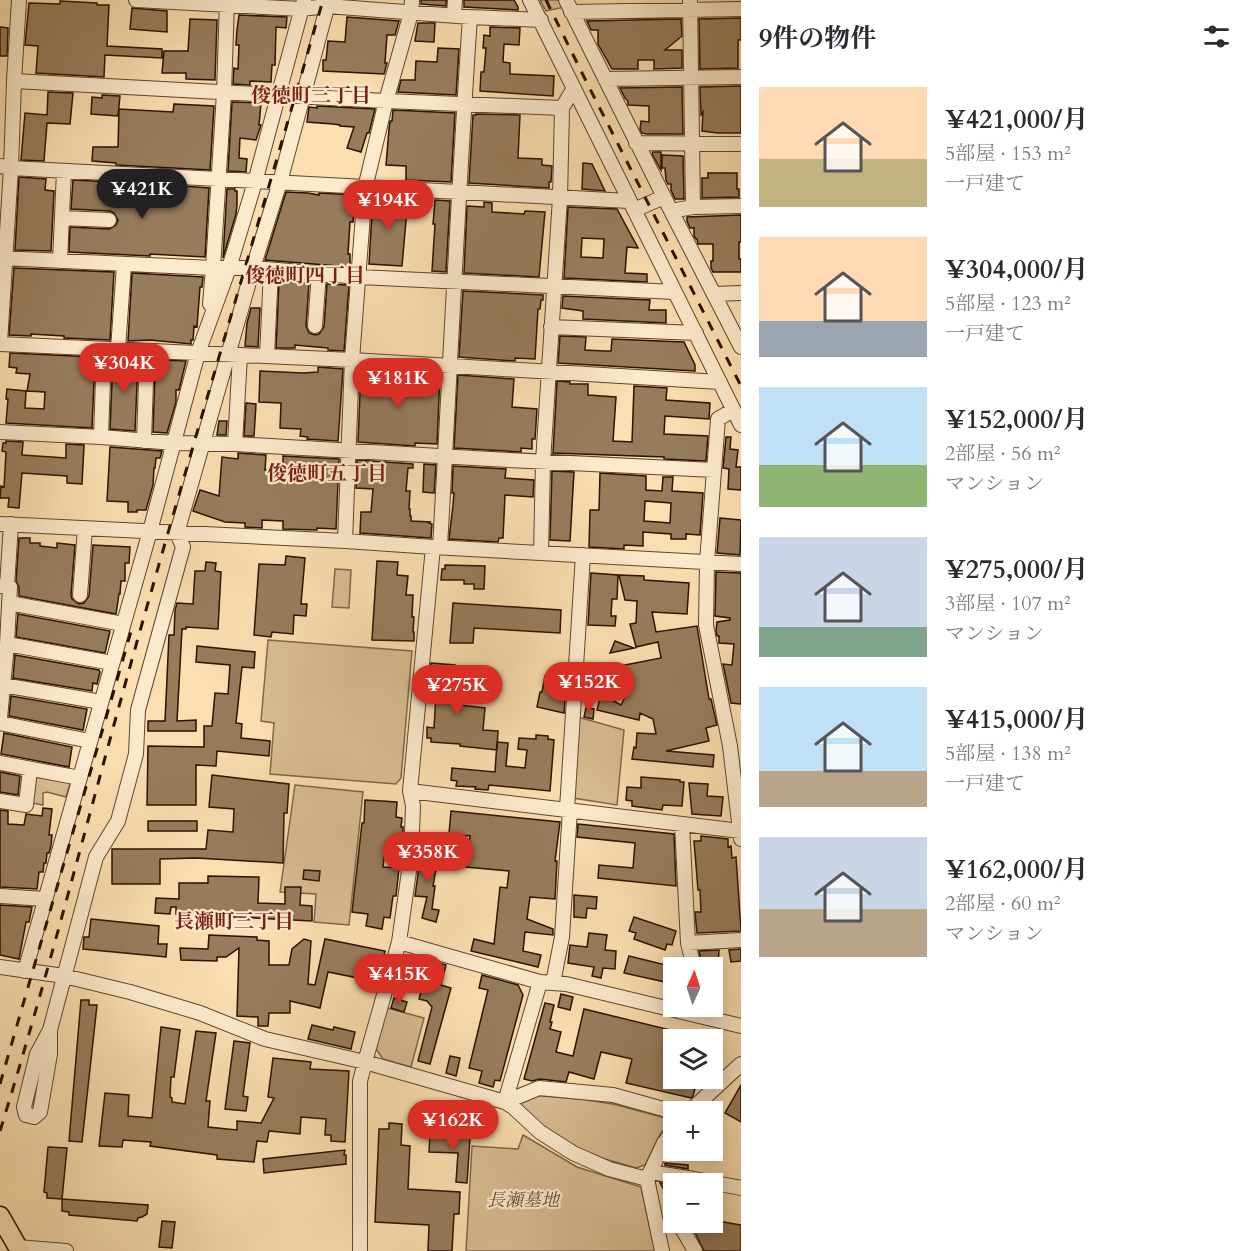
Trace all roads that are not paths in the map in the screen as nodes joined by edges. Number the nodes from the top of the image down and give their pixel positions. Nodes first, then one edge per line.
1 (19, 0) edge
2 (136, 0) edge
3 (455, 0) edge
4 (530, 0) edge
5 (227, 3) edge
6 (328, 3) edge
7 (302, 4) edge
8 (691, 5) edge
9 (411, 6) edge
10 (568, 6) edge
11 (741, 9) edge
12 (454, 16) junction
13 (470, 17) junction
14 (541, 20) junction
15 (741, 77) edge
16 (690, 78) junction
17 (605, 79) junction
18 (14, 81) junction
19 (574, 88) junction
20 (224, 93) junction
21 (278, 95) junction
22 (302, 96) junction
23 (386, 101) junction
24 (464, 104) junction
25 (562, 108) junction
26 (636, 143) junction
27 (692, 144) junction
28 (741, 144) edge
29 (6, 167) edge
30 (64, 171) junction
31 (218, 180) junction
32 (255, 182) junction
33 (280, 183) junction
34 (365, 188) junction
35 (460, 192) junction
36 (664, 197) junction
37 (560, 198) junction
38 (632, 205) junction
39 (741, 206) edge
40 (693, 207) junction
41 (671, 211) junction
42 (62, 218) junction
43 (109, 220) dead end
44 (3, 258) edge
45 (60, 261) junction
46 (124, 265) junction
47 (213, 268) junction
48 (229, 268) junction
49 (253, 268) junction
50 (271, 270) junction
51 (319, 273) junction
52 (359, 276) junction
53 (455, 280) junction
54 (554, 285) junction
55 (675, 292) junction
56 (741, 293) edge
57 (714, 294) junction
58 (315, 326) dead end
59 (551, 327) junction
60 (696, 333) junction
61 (740, 341) edge
62 (0, 344) edge
63 (200, 348) junction
64 (104, 349) junction
65 (118, 349) junction
66 (147, 351) junction
67 (234, 354) junction
68 (267, 356) junction
69 (352, 360) junction
70 (449, 366) junction
71 (548, 373) junction
72 (720, 382) junction
73 (734, 410) junction
74 (741, 425) edge
75 (0, 432) edge
76 (100, 437) junction
77 (144, 441) junction
78 (174, 443) junction
79 (203, 443) junction
80 (235, 444) junction
81 (349, 450) junction
82 (445, 457) junction
83 (543, 462) junction
84 (714, 470) junction
85 (5, 524) edge
86 (85, 528) junction
87 (150, 531) junction
88 (177, 533) junction
89 (345, 541) junction
90 (436, 547) junction
91 (541, 553) junction
92 (583, 555) junction
93 (707, 562) junction
94 (741, 564) edge
95 (3, 586) edge
96 (80, 595) dead end
97 (9, 603) junction
98 (123, 624) junction
99 (7, 644) junction
100 (112, 663) junction
101 (3, 685) junction
102 (101, 702) junction
103 (0, 721) edge
104 (90, 741) junction
105 (736, 747) edge
106 (0, 763) edge
107 (30, 769) junction
108 (80, 778) junction
109 (410, 791) junction
110 (738, 792) edge
111 (0, 801) edge
112 (568, 809) junction
113 (682, 824) junction
114 (740, 831) edge
115 (741, 839) edge
116 (0, 896) edge
117 (45, 899) junction
118 (741, 940) edge
119 (399, 942) junction
120 (688, 943) junction
121 (691, 957) edge
122 (0, 967) edge
123 (25, 971) junction
124 (64, 976) junction
125 (546, 982) junction
126 (663, 1004) edge
127 (718, 1017) edge
128 (741, 1026) edge
129 (50, 1030) junction
130 (365, 1062) junction
131 (741, 1064) edge
132 (700, 1101) edge
133 (505, 1102) junction
134 (663, 1109) edge
135 (663, 1145) edge
136 (649, 1176) junction
137 (741, 1188) edge
138 (0, 1216) edge
139 (655, 1218) junction
140 (663, 1220) edge
141 (685, 1233) edge
142 (19, 1249) edge
143 (66, 1251) edge
144 (360, 1251) edge
145 (662, 1251) edge
146 (695, 1251) edge

1 - 18 street
2 - 5 street
3 - 12 street
4 - 14 street
5 - 7 street
5 - 20 street
6 - 7 street
6 - 9 street
6 - 22 street
7 - 21 street
8 - 10 street
8 - 11 street
8 - 16 street
9 - 12 street
9 - 23 street
10 - 17 street
12 - 13 street
13 - 14 street
13 - 24 street
14 - 19 street
15 - 16 street
16 - 17 street
16 - 27 street
17 - 26 street
18 - 20 street
18 - 29 street
19 - 25 street
19 - 38 street
20 - 21 street
20 - 31 street
21 - 22 street
21 - 32 street
22 - 23 street
22 - 33 street
23 - 24 street
23 - 34 street
24 - 25 street
24 - 35 street
25 - 37 street
26 - 27 street
26 - 36 street
27 - 28 street
27 - 40 street
29 - 30 street
29 - 44 street
30 - 31 street
30 - 42 street
31 - 32 street
31 - 47 street
32 - 33 street
32 - 48 street
33 - 34 street
33 - 49 street
34 - 35 street
34 - 52 street
35 - 37 street
35 - 53 street
36 - 38 street
36 - 41 street
37 - 38 street
37 - 54 street
38 - 55 street
39 - 40 street
40 - 41 street
41 - 57 street
42 - 43 street
42 - 45 street
44 - 45 street
44 - 62 street
45 - 46 street
46 - 47 street
46 - 65 street
47 - 48 street
47 - 63 street
48 - 49 street
48 - 63 street
49 - 50 street
49 - 67 street
50 - 51 street
50 - 68 street
51 - 52 street
51 - 58 street
52 - 53 street
52 - 69 street
53 - 54 street
53 - 70 street
54 - 55 street
54 - 59 street
55 - 60 street
56 - 57 street
57 - 61 street
59 - 60 street
59 - 71 street
60 - 72 street
62 - 64 street
63 - 66 street
63 - 67 street
63 - 78 street
64 - 65 street
64 - 76 street
65 - 66 street
66 - 77 street
67 - 68 street
67 - 79 street
67 - 80 street
68 - 69 street
69 - 70 street
69 - 81 street
70 - 71 street
70 - 82 street
71 - 72 street
71 - 83 street
72 - 73 street
73 - 74 street
73 - 84 street
75 - 76 street
76 - 77 street
77 - 78 street
78 - 79 street
78 - 87 street
79 - 80 street
79 - 88 street
80 - 81 street
81 - 82 street
81 - 89 street
82 - 83 street
82 - 90 street
83 - 84 street
83 - 91 street
84 - 93 street
85 - 86 street
85 - 95 street
86 - 87 street
86 - 96 street
87 - 88 street
87 - 98 street
88 - 89 street
88 - 124 street
89 - 90 street
90 - 91 street
90 - 109 street
91 - 92 street
92 - 93 street
92 - 112 street
93 - 94 street
93 - 105 street
95 - 97 street
97 - 98 street
97 - 99 street
98 - 100 street
99 - 100 street
99 - 101 street
100 - 102 street
101 - 102 street
101 - 103 street
102 - 104 street
103 - 104 street
104 - 108 street
105 - 110 street
106 - 107 street
107 - 108 street
107 - 111 street
108 - 117 street
109 - 112 street
109 - 119 street
110 - 114 street
112 - 113 street
112 - 125 street
113 - 114 street
113 - 120 street
114 - 115 street
116 - 117 street
117 - 123 street
118 - 120 street
119 - 125 street
119 - 130 street
120 - 121 street
122 - 123 street
123 - 124 street
124 - 129 street
124 - 130 street
125 - 126 street
125 - 133 street
127 - 128 street
129 - 129 street
130 - 133 street
130 - 144 street
131 - 132 street
133 - 134 street
133 - 136 street
135 - 136 street
136 - 137 street
136 - 139 street
138 - 142 main road
139 - 140 street
139 - 145 street
141 - 146 street
142 - 143 street

